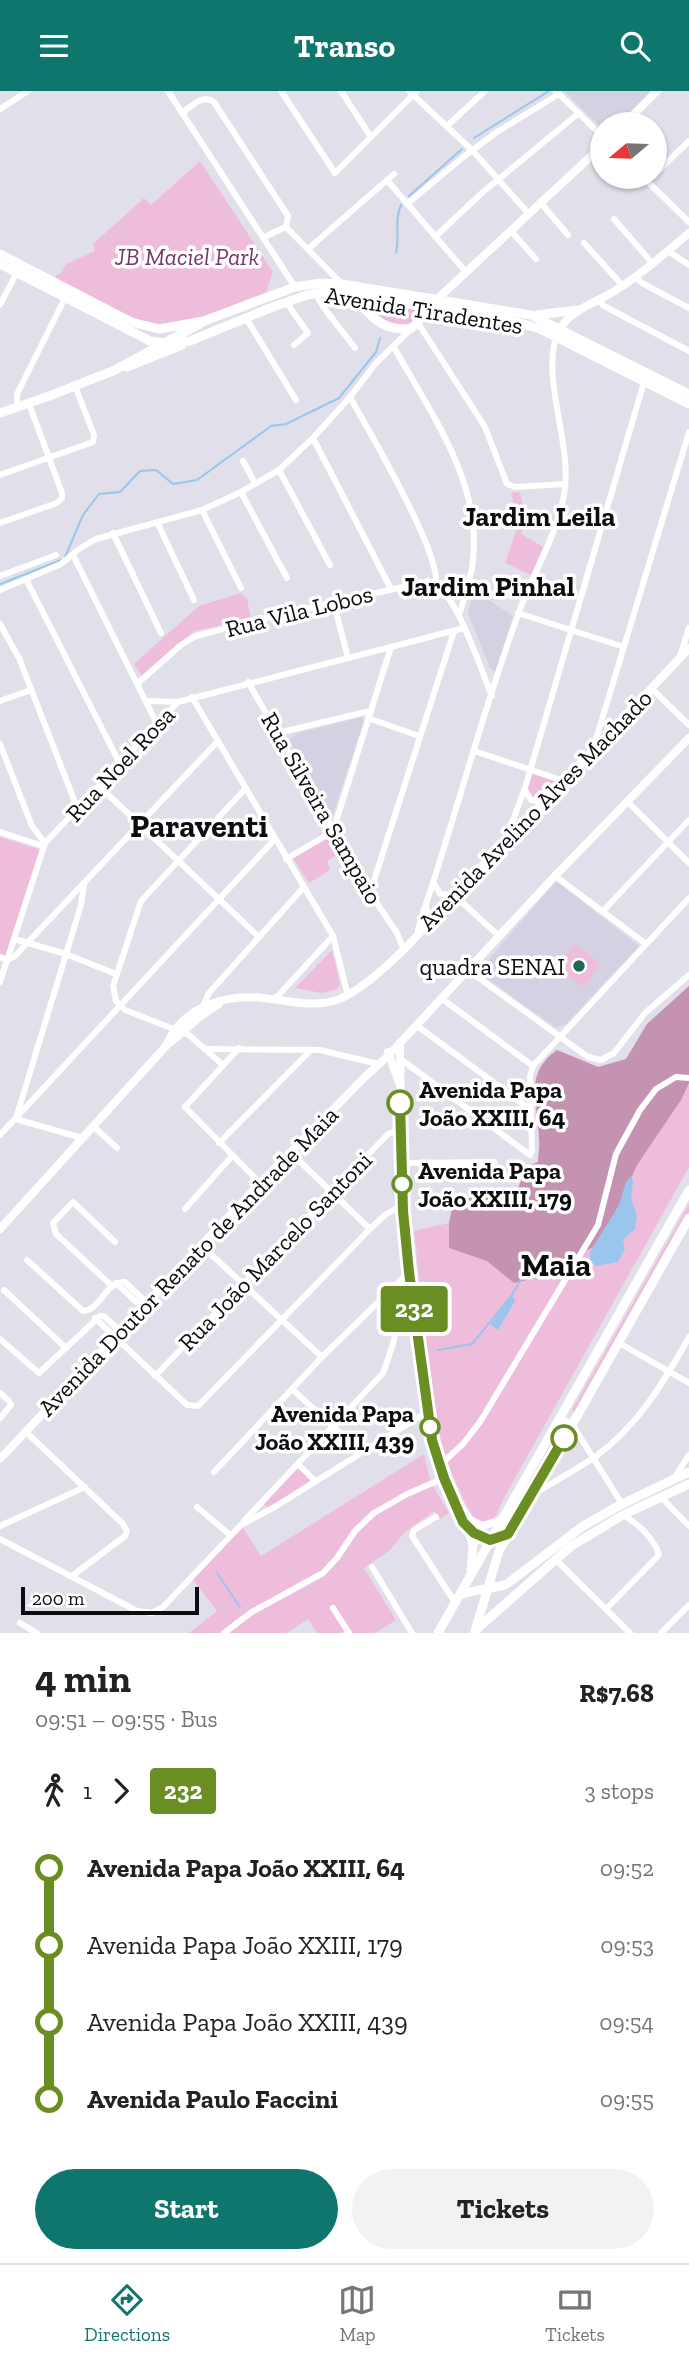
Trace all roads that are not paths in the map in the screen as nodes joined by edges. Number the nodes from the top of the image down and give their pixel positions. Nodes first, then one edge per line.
1 (168, 91) edge
2 (281, 91) edge
3 (341, 91) edge
4 (485, 91) edge
5 (657, 91) edge
6 (25, 92) edge
7 (413, 92) edge
8 (557, 92) edge
9 (0, 109) edge
10 (636, 112) edge
11 (182, 113) junction
12 (579, 113) junction
13 (590, 124) edge
14 (448, 125) junction
15 (371, 137) junction
16 (689, 141) edge
17 (473, 151) junction
18 (590, 157) edge
19 (667, 161) edge
20 (394, 174) dead end
21 (387, 180) junction
22 (499, 180) junction
23 (660, 189) edge
24 (540, 202) junction
25 (407, 204) junction
26 (527, 213) junction
27 (614, 219) dead end
28 (689, 222) edge
29 (286, 227) junction
30 (510, 230) junction
31 (689, 233) edge
32 (568, 235) dead end
33 (264, 237) junction
34 (435, 237) junction
35 (584, 243) dead end
36 (308, 249) junction
37 (668, 251) junction
38 (0, 254) edge
39 (536, 259) dead end
40 (0, 264) edge
41 (653, 264) junction
42 (689, 265) edge
43 (465, 271) junction
44 (17, 272) junction
45 (635, 277) junction
46 (342, 284) junction
47 (622, 286) junction
48 (292, 288) junction
49 (315, 293) junction
50 (352, 295) junction
51 (66, 296) junction
52 (599, 300) junction
53 (286, 302) junction
54 (433, 304) junction
55 (0, 305) edge
56 (689, 308) edge
57 (576, 310) junction
58 (531, 315) junction
59 (246, 318) junction
60 (566, 320) junction
61 (204, 321) junction
62 (415, 325) junction
63 (397, 329) junction
64 (558, 333) junction
65 (569, 334) junction
66 (190, 341) junction
67 (164, 343) junction
68 (294, 345) dead end
69 (575, 346) junction
70 (394, 347) junction
71 (355, 348) dead end
72 (689, 351) edge
73 (115, 370) junction
74 (644, 382) junction
75 (75, 386) junction
76 (689, 394) edge
77 (350, 397) junction
78 (296, 400) dead end
79 (29, 404) junction
80 (689, 404) edge
81 (18, 407) junction
82 (0, 413) edge
83 (689, 432) edge
84 (313, 438) junction
85 (48, 458) junction
86 (243, 461) dead end
87 (279, 470) junction
88 (0, 475) edge
89 (255, 483) junction
90 (565, 484) junction
91 (241, 492) junction
92 (201, 510) junction
93 (156, 522) junction
94 (0, 523) edge
95 (113, 533) junction
96 (56, 555) dead end
97 (73, 555) junction
98 (330, 565) dead end
99 (0, 576) edge
100 (287, 578) dead end
101 (26, 579) junction
102 (436, 582) junction
103 (241, 589) dead end
104 (391, 589) junction
105 (0, 590) edge
106 (194, 600) dead end
107 (334, 604) junction
108 (518, 613) junction
109 (459, 616) junction
110 (0, 624) edge
111 (464, 628) junction
112 (689, 628) edge
113 (454, 631) junction
114 (572, 632) junction
115 (161, 633) dead end
116 (391, 647) junction
117 (624, 647) junction
118 (689, 648) edge
119 (348, 658) junction
120 (680, 658) junction
121 (248, 682) junction
122 (138, 683) junction
123 (651, 688) junction
124 (31, 690) junction
125 (492, 696) junction
126 (191, 697) junction
127 (0, 701) edge
128 (147, 701) junction
129 (178, 702) junction
130 (607, 705) junction
131 (369, 715) junction
132 (624, 718) junction
133 (157, 724) junction
134 (689, 725) edge
135 (278, 733) junction
136 (419, 736) junction
137 (689, 737) edge
138 (218, 741) junction
139 (0, 744) edge
140 (593, 750) junction
141 (474, 751) junction
142 (119, 762) junction
143 (531, 768) junction
144 (564, 781) junction
145 (99, 786) junction
146 (525, 788) junction
147 (245, 789) junction
148 (545, 801) junction
149 (627, 801) junction
150 (78, 810) junction
151 (689, 820) edge
152 (138, 824) junction
153 (334, 828) junction
154 (0, 832) edge
155 (274, 840) junction
156 (666, 842) junction
157 (505, 843) junction
158 (44, 844) junction
159 (286, 859) junction
160 (179, 861) junction
161 (689, 863) edge
162 (555, 876) junction
163 (433, 881) junction
164 (84, 885) junction
165 (303, 888) junction
166 (370, 893) junction
167 (454, 895) junction
168 (219, 897) junction
169 (689, 898) edge
170 (425, 909) junction
171 (603, 911) junction
172 (431, 920) junction
173 (397, 933) junction
174 (333, 936) junction
175 (499, 936) junction
176 (259, 937) junction
177 (414, 937) junction
178 (14, 939) junction
179 (28, 943) junction
180 (646, 944) junction
181 (403, 949) junction
182 (66, 954) junction
183 (3, 958) edge
184 (468, 970) junction
185 (116, 974) junction
186 (689, 975) edge
187 (0, 982) edge
188 (348, 996) junction
189 (442, 998) junction
190 (275, 999) junction
191 (225, 1000) junction
192 (119, 1006) junction
193 (203, 1006) junction
194 (416, 1025) junction
195 (179, 1030) junction
196 (560, 1036) junction
197 (402, 1040) junction
198 (239, 1048) junction
199 (204, 1049) junction
200 (311, 1050) junction
201 (388, 1054) junction
202 (402, 1061) junction
203 (378, 1064) junction
204 (223, 1065) junction
205 (533, 1066) junction
206 (414, 1069) junction
207 (401, 1075) junction
208 (687, 1077) edge
209 (25, 1084) junction
210 (400, 1086) junction
211 (38, 1096) junction
212 (530, 1100) junction
213 (520, 1102) junction
214 (531, 1110) junction
215 (16, 1119) junction
216 (93, 1126) junction
217 (399, 1131) junction
218 (0, 1135) edge
219 (82, 1138) junction
220 (219, 1143) junction
221 (117, 1148) dead end
222 (290, 1152) junction
223 (232, 1156) junction
224 (494, 1162) dead end
225 (401, 1163) junction
226 (260, 1183) junction
227 (331, 1191) junction
228 (689, 1191) edge
229 (403, 1208) junction
230 (185, 1209) dead end
231 (689, 1218) edge
232 (0, 1229) edge
233 (370, 1229) junction
234 (685, 1235) edge
235 (115, 1241) dead end
236 (202, 1246) junction
237 (27, 1260) dead end
238 (409, 1272) junction
239 (114, 1285) junction
240 (244, 1285) junction
241 (4, 1290) dead end
242 (390, 1291) junction
243 (145, 1306) junction
244 (283, 1320) junction
245 (118, 1335) junction
246 (689, 1337) edge
247 (0, 1339) edge
248 (619, 1343) junction
249 (66, 1348) junction
250 (322, 1357) junction
251 (670, 1372) junction
252 (155, 1375) junction
253 (689, 1383) edge
254 (292, 1389) junction
255 (0, 1393) edge
256 (426, 1414) junction
257 (0, 1418) edge
258 (558, 1421) junction
259 (572, 1424) junction
260 (334, 1427) junction
261 (26, 1432) junction
262 (360, 1452) junction
263 (689, 1455) edge
264 (594, 1457) junction
265 (0, 1459) edge
266 (298, 1464) junction
267 (439, 1466) junction
268 (214, 1472) dead end
269 (689, 1472) edge
270 (673, 1480) junction
271 (315, 1481) junction
272 (445, 1481) junction
273 (689, 1484) edge
274 (85, 1487) junction
275 (533, 1494) junction
276 (661, 1497) junction
277 (263, 1500) junction
278 (622, 1504) junction
279 (197, 1507) dead end
280 (273, 1508) junction
281 (623, 1515) junction
282 (436, 1517) dead end
283 (502, 1520) junction
284 (241, 1525) junction
285 (0, 1526) edge
286 (689, 1526) edge
287 (468, 1528) junction
288 (508, 1534) junction
289 (230, 1535) junction
290 (0, 1539) edge
291 (490, 1540) junction
292 (555, 1559) junction
293 (372, 1567) dead end
294 (538, 1568) junction
295 (72, 1576) junction
296 (469, 1578) junction
297 (488, 1589) junction
298 (458, 1600) junction
299 (689, 1605) edge
300 (333, 1608) dead end
301 (606, 1609) junction
302 (20, 1623) dead end
303 (441, 1631) edge
304 (474, 1632) edge
305 (37, 1633) edge
306 (224, 1633) edge
307 (349, 1633) edge
308 (412, 1633) edge
309 (630, 1633) edge
310 (661, 1633) edge

1 - 11 street
2 - 15 street
3 - 15 street
4 - 14 street
5 - 10 street
6 - 9 street
7 - 14 street
7 - 15 street
8 - 12 street
8 - 17 street
11 - 29 street
11 - 33 street
12 - 13 street
12 - 22 street
14 - 17 street
16 - 19 street
17 - 22 street
17 - 25 street
18 - 24 street
20 - 21 street
21 - 25 street
21 - 36 street
22 - 26 street
22 - 34 street
23 - 28 street
24 - 26 street
24 - 32 street
25 - 34 street
26 - 30 street
27 - 41 street
29 - 33 street
29 - 36 street
30 - 39 street
30 - 43 street
31 - 37 street
33 - 48 street
34 - 43 street
35 - 47 street
36 - 46 street
37 - 41 street
37 - 42 street
38 - 61 main road, Avenida Tiradentes
40 - 44 main road, Avenida Tiradentes
41 - 45 street
43 - 54 street
44 - 51 main road, Avenida Tiradentes
44 - 55 street
45 - 47 street
45 - 56 street
46 - 48 main road, Avenida Tiradentes
46 - 54 main road, Avenida Tiradentes
47 - 52 street
48 - 61 main road, Avenida Tiradentes
49 - 50 main road, Avenida Tiradentes
49 - 53 main road, Avenida Tiradentes
49 - 71 street
50 - 54 main road, Avenida Tiradentes
50 - 63 main road
51 - 67 main road, Avenida Tiradentes
51 - 81 street
52 - 57 street
52 - 72 street
53 - 59 main road, Avenida Tiradentes
53 - 68 street
54 - 58 main road, Avenida Tiradentes
54 - 62 main road
54 - 64 main road, Avenida Tiradentes
57 - 58 main road
57 - 60 street
58 - 64 main road, Avenida Tiradentes
59 - 66 main road, Avenida Tiradentes
59 - 78 street
60 - 64 street
60 - 65 main road
61 - 67 main road
62 - 63 main road
62 - 70 street
62 - 90 street
63 - 70 street
64 - 65 main road, Avenida Tiradentes
64 - 69 main road, Avenida Tiradentes
64 - 90 street
65 - 69 main road
65 - 76 main road, Avenida Tiradentes
66 - 67 main road, Avenida Tiradentes
66 - 73 main road
67 - 73 main road
69 - 74 main road, Avenida Tiradentes
70 - 77 street
70 - 109 street
73 - 75 main road
74 - 80 main road, Avenida Tiradentes
74 - 114 street
75 - 79 main road
75 - 85 street
77 - 84 street
77 - 102 street
79 - 81 main road
79 - 85 street
81 - 82 main road
83 - 117 street
84 - 87 street
84 - 104 street
85 - 88 street
85 - 94 street
86 - 89 street
87 - 89 street
87 - 98 street
89 - 91 street
90 - 108 street
91 - 92 street
91 - 100 street
92 - 93 street
92 - 103 street
93 - 95 street
93 - 106 street
95 - 97 street
95 - 115 street
96 - 99 street
97 - 101 street
97 - 122 street
101 - 105 street
101 - 142 street
102 - 104 street, Rua Vila Lobos
102 - 109 street
104 - 107 street, Rua Vila Lobos
107 - 119 street
107 - 122 street, Rua Vila Lobos
108 - 114 street
108 - 125 street
109 - 111 street
110 - 124 street
111 - 113 street, Rua Noel Rosa
111 - 125 street
112 - 120 street
113 - 116 street, Rua Noel Rosa
113 - 136 street
114 - 117 street
114 - 143 street
116 - 119 street, Rua Noel Rosa
116 - 131 street
117 - 130 street
118 - 120 street, Avenida Avelino Alves Machado
119 - 121 street, Rua Noel Rosa
120 - 123 street, Avenida Avelino Alves Machado
121 - 126 street, Rua Noel Rosa
121 - 135 street, Rua Silveira Sampaio
122 - 128 street
123 - 132 street, Avenida Avelino Alves Machado
123 - 134 street
124 - 127 street
124 - 150 street
125 - 141 street
126 - 129 street, Rua Noel Rosa
126 - 138 street
128 - 129 street
128 - 133 street
129 - 133 street, Rua Noel Rosa
130 - 132 street
130 - 140 street
131 - 135 street
131 - 136 street
131 - 153 street
132 - 140 street, Avenida Avelino Alves Machado
133 - 142 street, Rua Noel Rosa
135 - 153 street, Rua Silveira Sampaio
136 - 166 street
137 - 149 street, Avenida Doutor Renato de Andrade Maia
138 - 147 street
138 - 152 street
139 - 158 street
140 - 144 street, Avenida Avelino Alves Machado
141 - 143 street
141 - 163 street
142 - 145 street, Rua Noel Rosa
143 - 144 street
143 - 146 street
144 - 148 street, Avenida Avelino Alves Machado
145 - 150 street, Rua Noel Rosa
145 - 152 street
146 - 148 street
146 - 157 street
147 - 155 street
147 - 160 street
148 - 157 street, Avenida Avelino Alves Machado
149 - 156 street
149 - 162 street, Avenida Doutor Renato de Andrade Maia
150 - 158 street, Rua Noel Rosa
151 - 156 street
152 - 160 street
152 - 164 street
153 - 159 street
153 - 166 street, Rua Silveira Sampaio
154 - 158 street
155 - 159 street
155 - 168 street
156 - 161 street
156 - 171 street
157 - 167 street, Avenida Avelino Alves Machado
158 - 178 street, Rua Noel Rosa
159 - 165 street
160 - 168 street
160 - 185 street
162 - 171 street
162 - 175 street, Avenida Doutor Renato de Andrade Maia
163 - 167 street
163 - 170 street
164 - 179 street
164 - 182 street
165 - 174 street
165 - 176 street
166 - 173 street, Rua Silveira Sampaio
167 - 172 street, Avenida Avelino Alves Machado
167 - 175 street
168 - 176 street
168 - 192 street
169 - 180 street
170 - 172 street
170 - 177 street
171 - 180 street
172 - 177 street, Avenida Avelino Alves Machado
173 - 177 street
173 - 181 street, Rua Silveira Sampaio
174 - 188 street
174 - 190 street
175 - 184 street, Avenida Doutor Renato de Andrade Maia
176 - 193 street
177 - 181 street, Avenida Avelino Alves Machado
178 - 179 street
178 - 183 street, Rua Noel Rosa
179 - 182 street
179 - 183 street
180 - 196 street
181 - 188 street, Avenida Avelino Alves Machado
182 - 185 street
182 - 209 street
183 - 187 street, Rua Noel Rosa
184 - 189 street, Avenida Doutor Renato de Andrade Maia
184 - 196 street
185 - 192 street
186 - 196 street
188 - 190 street
189 - 194 street, Avenida Doutor Renato de Andrade Maia
189 - 205 street
190 - 191 street
191 - 193 street
191 - 195 street
192 - 195 street
192 - 211 street
193 - 195 street
194 - 197 street, Avenida Doutor Renato de Andrade Maia
194 - 213 street
195 - 199 street
195 - 216 street
196 - 205 street
197 - 201 street, Avenida Doutor Renato de Andrade Maia
197 - 202 street
198 - 199 street
198 - 200 street
198 - 204 street
199 - 204 street
200 - 203 street
200 - 220 street
201 - 203 street, Avenida Doutor Renato de Andrade Maia
201 - 210 street
202 - 206 street
202 - 207 street
203 - 222 street, Avenida Doutor Renato de Andrade Maia
204 - 220 street
205 - 212 street
206 - 207 street
206 - 214 street
207 - 210 street
208 - 267 street
209 - 211 street
209 - 215 street
210 - 217 street
211 - 215 street
212 - 213 street
212 - 214 street
213 - 214 street
215 - 218 street
215 - 219 street
216 - 219 street
216 - 221 street
217 - 225 street
217 - 227 street, Rua João Marcelo Santoni
219 - 232 street
220 - 223 street
222 - 226 street, Avenida Doutor Renato de Andrade Maia
222 - 227 street
223 - 226 street
223 - 230 street
224 - 225 street
225 - 229 street
226 - 236 street, Avenida Doutor Renato de Andrade Maia
227 - 233 street
227 - 240 street, Rua João Marcelo Santoni
228 - 258 main road
229 - 233 street
229 - 238 street
231 - 234 main road
233 - 244 street
234 - 248 main road
235 - 239 street
236 - 240 street
236 - 243 street, Avenida Doutor Renato de Andrade Maia
237 - 239 street
238 - 242 street
238 - 256 street
239 - 243 street
240 - 244 street
240 - 252 street, Rua João Marcelo Santoni
241 - 249 street
242 - 250 street
242 - 260 street
243 - 245 street, Avenida Doutor Renato de Andrade Maia
244 - 250 street
244 - 252 street
245 - 249 street
245 - 252 street
245 - 261 street, Avenida Doutor Renato de Andrade Maia
246 - 251 street
247 - 249 street
248 - 251 street
248 - 259 main road
250 - 254 street
251 - 253 street
251 - 264 street
254 - 260 street
254 - 268 street
255 - 257 street
256 - 262 street
256 - 267 street
258 - 259 street
258 - 283 main road
259 - 264 street
259 - 275 main road
260 - 262 street
260 - 266 street
261 - 265 street, Avenida Doutor Renato de Andrade Maia
261 - 274 street
262 - 271 street
263 - 270 street
264 - 275 street
264 - 278 street
266 - 271 street
266 - 277 street
267 - 272 street
269 - 270 main road
270 - 278 main road
271 - 280 street
272 - 283 street
272 - 287 street
272 - 306 street
273 - 276 main road
274 - 285 street
274 - 295 street
275 - 288 main road
276 - 281 main road
276 - 286 street
277 - 280 street
277 - 284 street
278 - 294 main road
279 - 289 street
280 - 284 street
281 - 292 main road
281 - 301 street
282 - 298 street
283 - 291 main road
284 - 289 street
287 - 291 street
287 - 296 main road
288 - 291 street
288 - 297 main road
289 - 295 street
290 - 295 street
291 - 296 main road
292 - 294 main road
292 - 301 street
293 - 308 street
294 - 297 main road
294 - 304 main road
296 - 298 main road
297 - 298 main road
297 - 304 main road
298 - 303 main road
299 - 310 street
300 - 307 street
301 - 309 street
302 - 305 street

